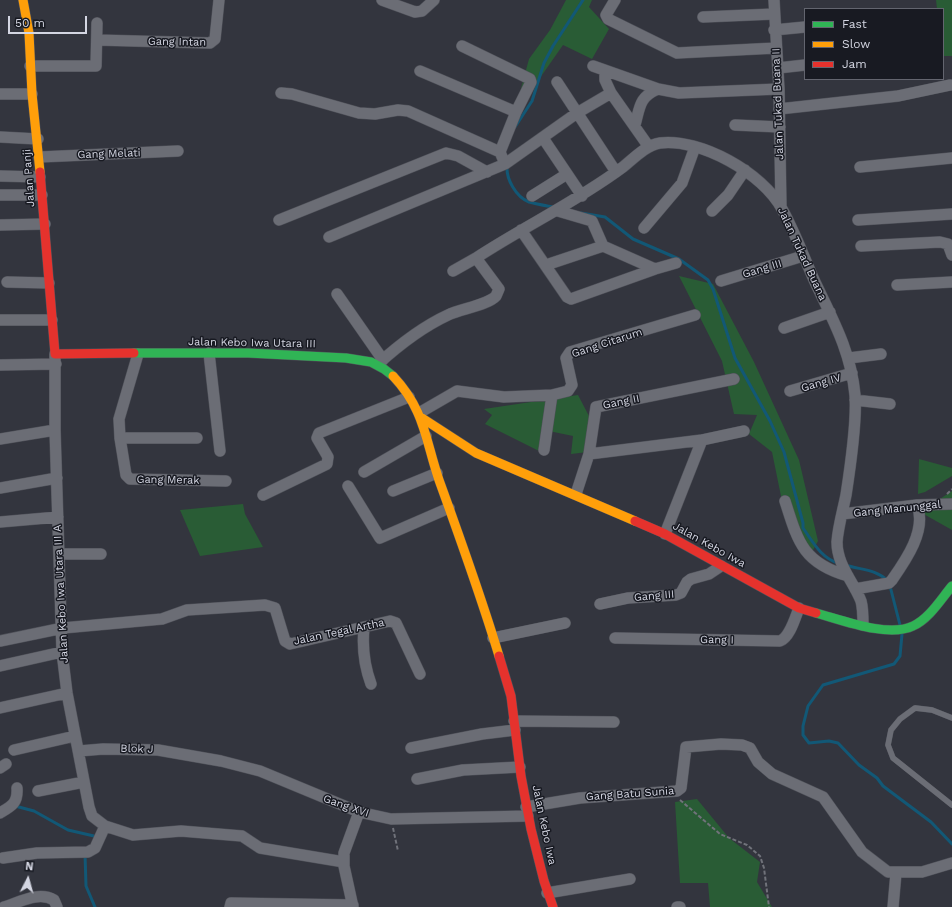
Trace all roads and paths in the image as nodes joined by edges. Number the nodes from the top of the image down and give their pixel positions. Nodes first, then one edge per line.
1 (22, 0) edge
2 (219, 0) edge
3 (382, 0) edge
4 (434, 0) edge
5 (615, 0) edge
6 (774, 0) edge
7 (774, 14) junction
8 (703, 17) dead end
9 (97, 23) dead end
10 (804, 27) edge
11 (774, 30) junction
12 (98, 40) junction
13 (462, 46) dead end
14 (776, 48) junction
15 (804, 65) edge
16 (30, 66) junction
17 (593, 66) dead end
18 (778, 68) junction
19 (420, 71) dead end
20 (605, 71) junction
21 (557, 82) dead end
22 (950, 85) dead end
23 (658, 89) junction
24 (779, 89) junction
25 (281, 93) dead end
26 (0, 94) edge
27 (32, 94) junction
28 (613, 96) junction
29 (779, 109) junction
30 (516, 112) junction
31 (577, 113) junction
32 (635, 125) junction
33 (736, 125) dead end
34 (780, 127) junction
35 (0, 137) edge
36 (543, 138) junction
37 (38, 139) junction
38 (649, 147) junction
39 (695, 147) junction
40 (178, 151) dead end
41 (500, 152) junction
42 (39, 157) junction
43 (952, 158) edge
44 (507, 162) junction
45 (860, 168) dead end
46 (744, 170) junction
47 (487, 172) junction
48 (616, 172) junction
49 (567, 174) junction
50 (0, 176) edge
51 (40, 177) junction
52 (0, 195) edge
53 (42, 195) junction
54 (532, 196) dead end
55 (582, 196) junction
56 (781, 207) junction
57 (560, 210) junction
58 (712, 211) dead end
59 (952, 214) edge
60 (279, 220) dead end
61 (858, 220) dead end
62 (45, 224) junction
63 (0, 225) edge
64 (644, 228) dead end
65 (521, 230) junction
66 (329, 237) dead end
67 (603, 246) junction
68 (861, 246) dead end
69 (952, 255) edge
70 (803, 256) junction
71 (476, 258) junction
72 (676, 263) dead end
73 (546, 265) junction
74 (655, 269) junction
75 (453, 272) dead end
76 (721, 281) dead end
77 (7, 282) dead end
78 (952, 282) edge
79 (49, 283) junction
80 (897, 285) dead end
81 (337, 294) dead end
82 (830, 312) junction
83 (695, 315) dead end
84 (0, 320) edge
85 (52, 320) junction
86 (784, 328) dead end
87 (209, 353) junction
88 (138, 354) junction
89 (881, 354) dead end
90 (849, 358) junction
91 (56, 359) junction
92 (380, 362) junction
93 (0, 365) edge
94 (852, 373) junction
95 (734, 379) dead end
96 (790, 391) dead end
97 (552, 395) junction
98 (409, 397) junction
99 (855, 400) junction
100 (890, 404) dead end
101 (420, 416) junction
102 (55, 430) junction
103 (744, 431) dead end
104 (447, 434) junction
105 (426, 436) junction
106 (120, 438) junction
107 (197, 438) dead end
108 (0, 439) edge
109 (702, 440) junction
110 (429, 448) junction
111 (544, 450) dead end
112 (220, 451) dead end
113 (589, 454) junction
114 (364, 472) dead end
115 (437, 473) junction
116 (57, 478) junction
117 (226, 481) dead end
118 (348, 486) dead end
119 (0, 488) edge
120 (393, 491) dead end
121 (576, 494) junction
122 (263, 495) dead end
123 (785, 501) dead end
124 (952, 504) edge
125 (916, 505) junction
126 (449, 508) junction
127 (842, 514) junction
128 (58, 517) junction
129 (0, 522) edge
130 (665, 534) junction
131 (60, 554) junction
132 (101, 554) dead end
133 (721, 566) junction
134 (848, 576) junction
135 (952, 586) edge
136 (855, 589) junction
137 (600, 604) dead end
138 (799, 608) junction
139 (565, 623) dead end
140 (863, 625) junction
141 (63, 628) junction
142 (364, 628) junction
143 (493, 638) junction
144 (615, 638) dead end
145 (0, 641) edge
146 (62, 652) junction
147 (0, 666) edge
148 (420, 674) dead end
149 (371, 684) dead end
150 (68, 693) junction
151 (0, 708) edge
152 (952, 718) edge
153 (614, 722) dead end
154 (514, 726) junction
155 (75, 736) junction
156 (411, 748) dead end
157 (14, 750) dead end
158 (78, 751) junction
159 (194, 757) joint
160 (520, 767) junction
161 (417, 779) dead end
162 (84, 782) junction
163 (17, 788) dead end
164 (38, 791) dead end
165 (670, 792) junction
166 (952, 805) edge
167 (359, 812) junction
168 (527, 812) junction
169 (0, 813) edge
170 (391, 819) junction
171 (105, 826) junction
172 (398, 851) dead end
173 (3, 858) dead end
174 (344, 862) junction
175 (952, 863) edge
176 (896, 873) junction
177 (630, 878) dead end
178 (547, 893) junction
179 (230, 905) edge
180 (282, 905) edge
181 (353, 906) edge
182 (680, 906) edge
183 (4, 907) edge
184 (57, 907) edge
185 (552, 907) edge
186 (677, 907) edge
187 (769, 907) edge
188 (893, 907) edge

1 - 16 street, Jalan Panji
2 - 12 street, Gang Intan
3 - 4 street
5 - 14 street
6 - 7 street, Jalan Tukad Buana II
7 - 8 street
7 - 11 street, Jalan Tukad Buana II
9 - 12 street
10 - 11 street
11 - 14 street, Jalan Tukad Buana II
12 - 16 street
13 - 30 street
14 - 18 street, Jalan Tukad Buana II
15 - 18 street
16 - 27 street, Jalan Panji
17 - 20 street
18 - 24 street, Jalan Tukad Buana II
19 - 30 street
20 - 23 street
20 - 28 street
21 - 31 street
22 - 29 street
23 - 24 street
23 - 32 street
24 - 29 street, Jalan Tukad Buana II
25 - 41 street
26 - 27 street
27 - 37 street, Jalan Panji
28 - 31 street
28 - 32 street
29 - 34 street, Jalan Tukad Buana II
30 - 41 street
31 - 36 street
31 - 48 street
32 - 38 street
33 - 34 street
34 - 56 street, Jalan Tukad Buana II
35 - 37 street
36 - 44 street
36 - 49 street
37 - 42 street, Jalan Panji
38 - 39 street, Jalan Tukad Buana
38 - 48 street, Jalan Tukad Buana
39 - 46 street, Jalan Tukad Buana
39 - 64 street
40 - 42 street, Gang Melati
41 - 44 street
42 - 51 street, Jalan Panji
43 - 45 street
44 - 47 street
46 - 56 street, Jalan Tukad Buana
46 - 58 street
47 - 60 street
47 - 66 street
48 - 55 street, Jalan Tukad Buana
49 - 54 street
49 - 55 street
50 - 51 street
51 - 53 street, Jalan Panji
52 - 53 street
53 - 62 street, Jalan Panji
55 - 57 street, Jalan Tukad Buana
56 - 70 street, Jalan Tukad Buana
57 - 65 street, Jalan Tukad Buana
57 - 67 street
59 - 61 street
62 - 63 street
62 - 79 street, Jalan Panji
65 - 71 street, Jalan Tukad Buana
65 - 73 street
67 - 73 street
67 - 74 street
68 - 69 street
70 - 76 street, Gang III
70 - 82 street, Jalan Tukad Buana
71 - 75 street, Jalan Tukad Buana
71 - 92 street
72 - 74 street
73 - 74 street
77 - 79 street
78 - 80 street
79 - 85 street, Jalan Panji
81 - 92 street
82 - 86 street
82 - 90 street, Jalan Tukad Buana
83 - 97 street, Gang Citarum
84 - 85 street
85 - 91 street, Jalan Panji
87 - 88 street, Jalan Kebo Iwa Utara III
87 - 92 street, Jalan Kebo Iwa Utara III
87 - 112 street
88 - 91 street, Jalan Kebo Iwa Utara III
88 - 106 street, Gang Merak
89 - 90 street
90 - 94 street, Jalan Tukad Buana
91 - 93 street
91 - 102 street, Jalan Kebo Iwa Utara III A
92 - 98 street
94 - 96 street, Gang IV
94 - 99 street, Jalan Tukad Buana
95 - 113 street, Gang II
97 - 101 street, Gang Citarum
97 - 111 street
98 - 101 street
98 - 122 street
99 - 100 street
99 - 127 street, Jalan Tukad Buana
101 - 104 street
101 - 105 street
102 - 108 street
102 - 116 street, Jalan Kebo Iwa Utara III A
103 - 109 street
104 - 110 street
104 - 121 street, Jalan Kebo Iwa
105 - 110 street
105 - 114 street
106 - 107 street
106 - 117 street, Gang Merak
109 - 113 street
109 - 130 street
110 - 115 street, Jalan Kebo Iwa
113 - 121 street, Gang II
115 - 120 street
115 - 126 street, Jalan Kebo Iwa
116 - 119 street
116 - 128 street, Jalan Kebo Iwa Utara III A
118 - 126 street
121 - 130 street, Jalan Kebo Iwa
123 - 134 street
124 - 125 street, Gang Manunggal
125 - 127 street, Gang Manunggal
125 - 136 street
126 - 143 street, Jalan Kebo Iwa
127 - 134 street, Jalan Tukad Buana
128 - 129 street
128 - 131 street, Jalan Kebo Iwa Utara III A
130 - 133 street, Jalan Kebo Iwa
131 - 132 street
131 - 141 street, Jalan Kebo Iwa Utara III A
133 - 137 street, Gang III
133 - 138 street, Jalan Kebo Iwa
134 - 136 street, Jalan Tukad Buana
135 - 140 street, Jalan Kebo Iwa
136 - 140 street, Jalan Tukad Buana
138 - 140 street, Jalan Kebo Iwa
138 - 144 street, Gang I
139 - 143 street
141 - 142 street, Jalan Tegal Artha
141 - 145 street
141 - 146 street, Jalan Kebo Iwa Utara III A
142 - 148 street, Jalan Tegal Artha
142 - 149 street
143 - 154 street, Jalan Kebo Iwa
146 - 147 street
146 - 150 street, Jalan Kebo Iwa Utara III A
150 - 151 street
150 - 155 street, Jalan Kebo Iwa Utara III A
152 - 166 lane
153 - 154 street
154 - 156 street
154 - 160 street, Jalan Kebo Iwa
155 - 157 street
155 - 158 street, Jalan Kebo Iwa Utara III A
158 - 159 street, Blok J
158 - 162 street, Jalan Kebo Iwa Utara III A
159 - 167 street, Gang XVI
160 - 161 street
160 - 168 street, Jalan Kebo Iwa
162 - 164 street
162 - 171 street, Jalan Kebo Iwa Utara III A
163 - 169 street
165 - 168 street, Gang Batu Sunia
165 - 176 street, Gang Batu Sunia
165 - 187 path
167 - 170 street, Gang XVI
167 - 174 street
168 - 170 street, Gang XVI
168 - 178 street, Jalan Kebo Iwa
170 - 172 path
171 - 173 street
171 - 174 street
174 - 181 street
175 - 176 street, Gang Batu Sunia
176 - 188 street
177 - 178 street
178 - 185 street, Jalan Kebo Iwa
179 - 180 street
180 - 181 street
182 - 186 street
183 - 184 street

